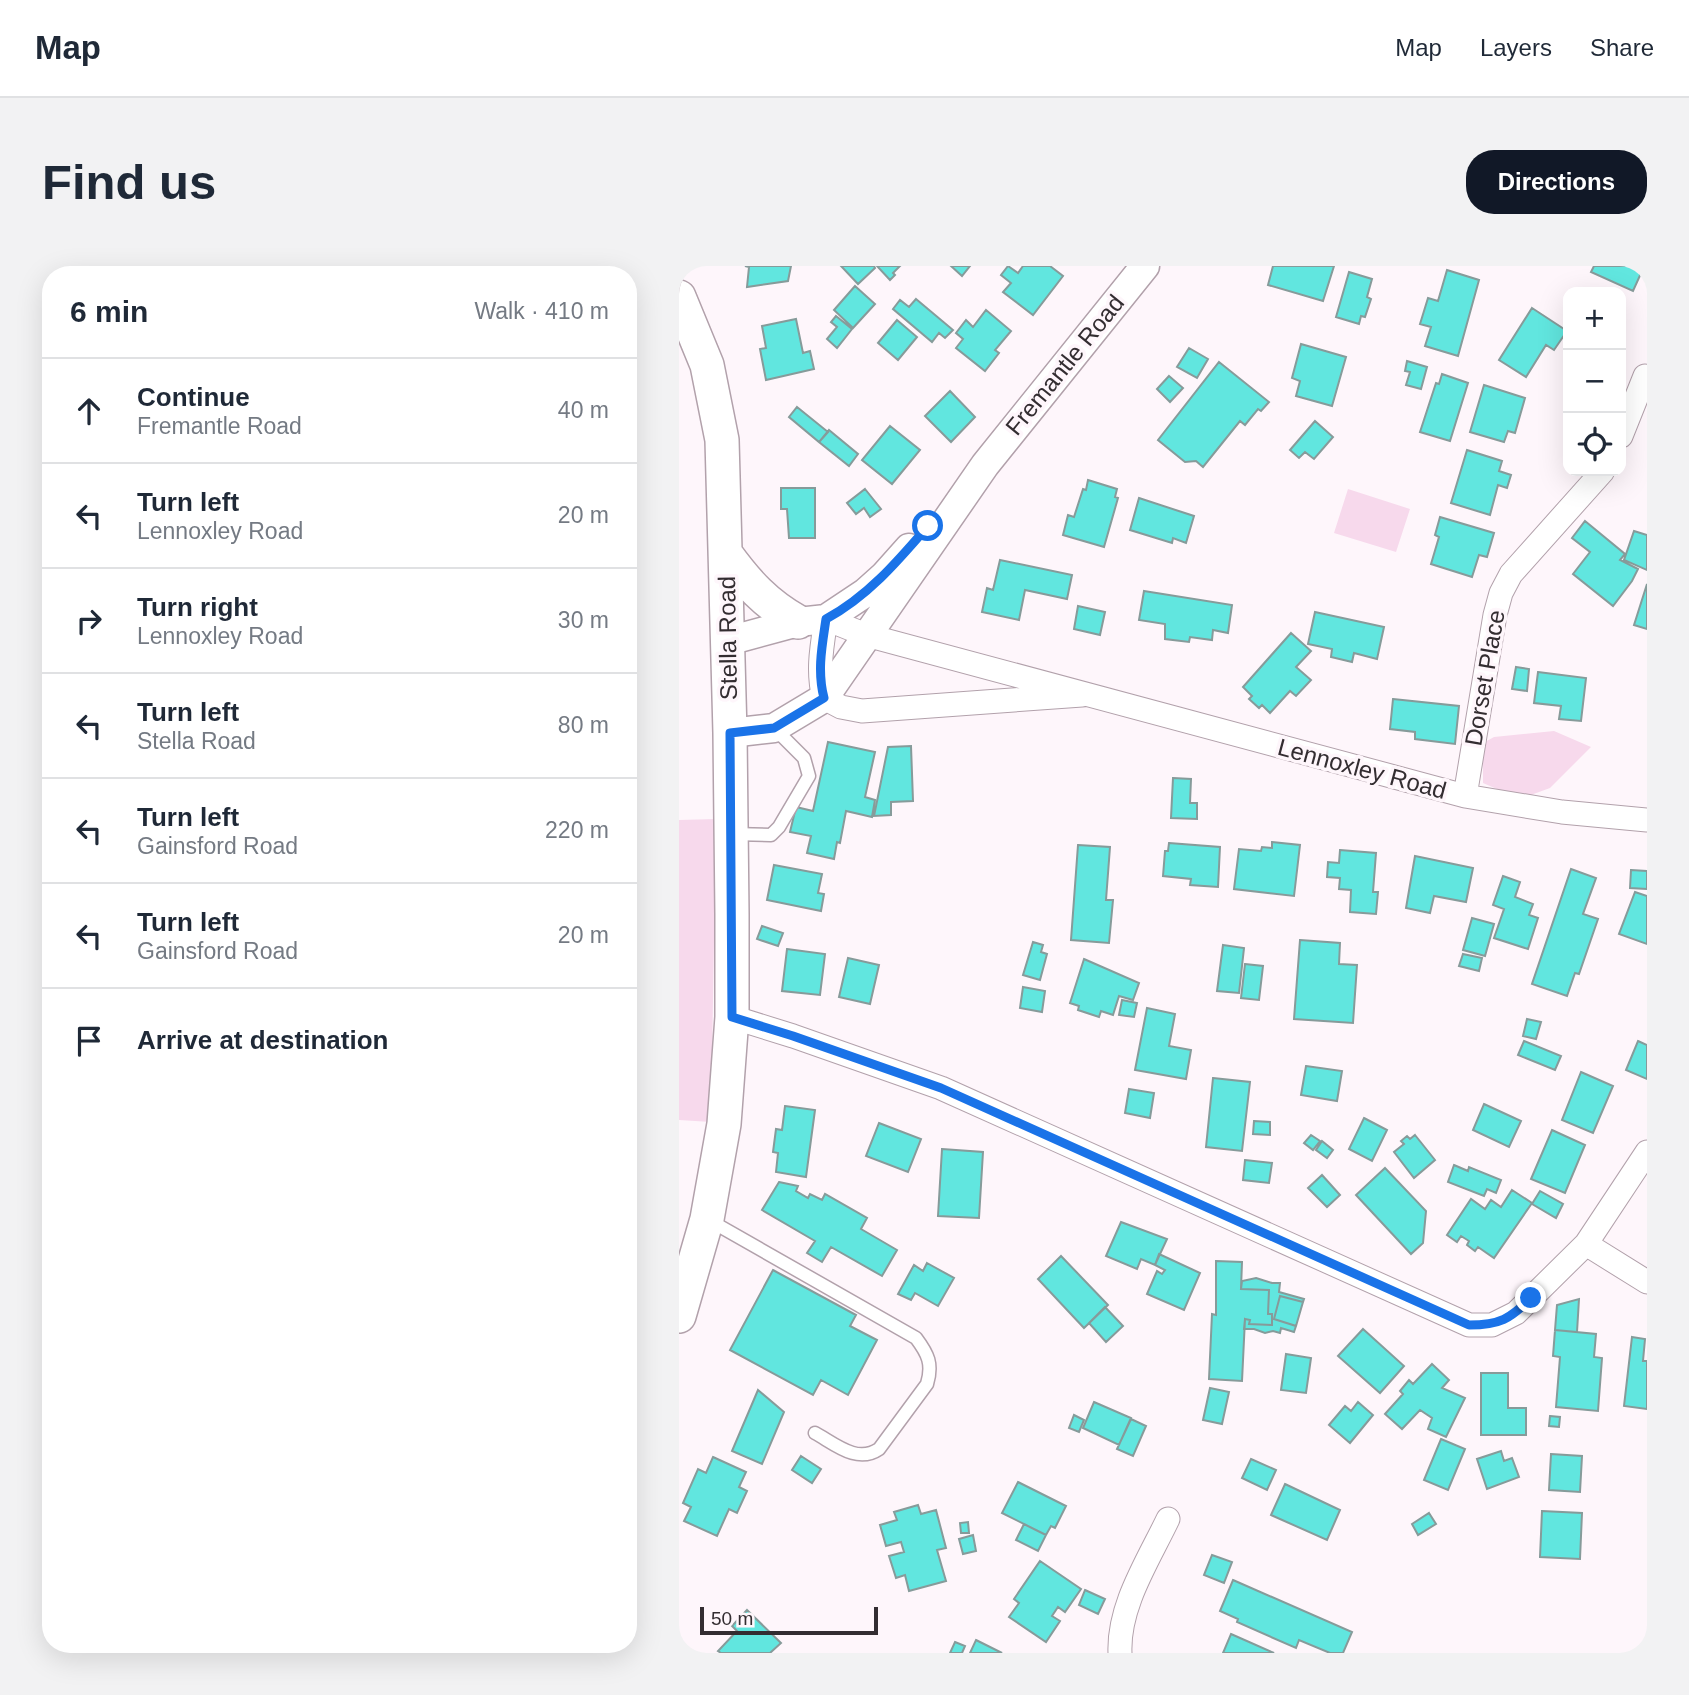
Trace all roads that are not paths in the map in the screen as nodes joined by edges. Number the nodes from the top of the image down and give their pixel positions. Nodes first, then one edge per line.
1 (1145, 266) edge
2 (679, 297) edge
3 (1645, 376) dead end
4 (1626, 424) edge
5 (985, 465) junction
6 (1599, 476) edge
7 (726, 554) junction
8 (812, 621) junction
9 (866, 635) junction
10 (728, 641) junction
11 (1082, 695) junction
12 (824, 698) junction
13 (774, 728) junction
14 (730, 733) junction
15 (1465, 796) junction
16 (1647, 820) edge
17 (732, 834) junction
18 (732, 1017) junction
19 (1647, 1152) edge
20 (707, 1219) junction
21 (1586, 1244) junction
22 (1647, 1282) edge
23 (679, 1316) edge
24 (815, 1433) dead end
25 (1168, 1519) dead end
26 (1120, 1653) edge

1 - 5 street, Fremantle Road
2 - 7 main road, Stella Road
3 - 4 street
5 - 8 street, Fremantle Road
5 - 9 street, Fremantle Road
6 - 15 street, Dorset Place
7 - 8 main road
7 - 10 main road, Stella Road
8 - 9 street, Lennoxley Road
8 - 10 street
8 - 12 street
9 - 11 street, Lennoxley Road
9 - 12 street, Fremantle Road
10 - 14 main road, Stella Road
11 - 12 street, Lennoxley Road
11 - 15 street, Lennoxley Road
12 - 13 street
13 - 14 street
13 - 17 lane
14 - 17 main road, Stella Road
15 - 16 street, Lennoxley Road
17 - 18 main road, Stella Road
18 - 20 main road, Stella Road
18 - 21 street
19 - 21 street
20 - 23 main road, Stella Road
20 - 24 lane
21 - 22 street
25 - 26 street

